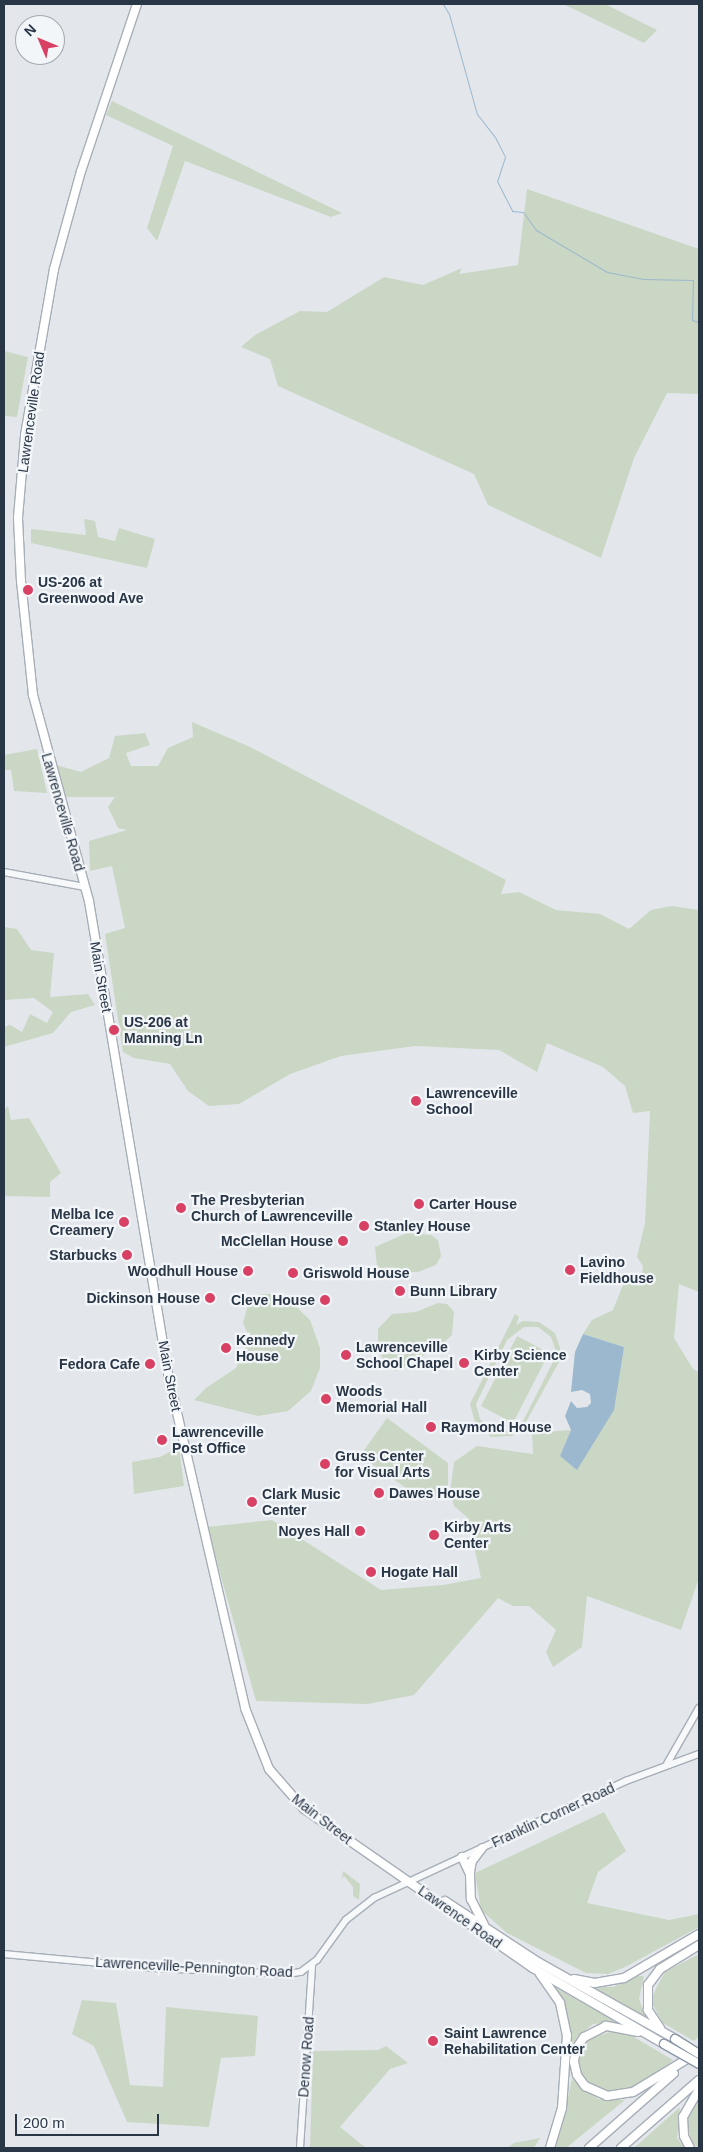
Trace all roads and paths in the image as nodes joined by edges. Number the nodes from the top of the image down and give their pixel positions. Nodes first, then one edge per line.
1 (137, 4) edge
2 (4, 872) edge
3 (84, 887) junction
4 (699, 1708) edge
5 (699, 1754) edge
6 (667, 1764) junction
7 (482, 1848) junction
8 (462, 1857) junction
9 (470, 1874) junction
10 (408, 1881) junction
11 (487, 1927) junction
12 (699, 1934) edge
13 (699, 1945) edge
14 (4, 1954) edge
15 (312, 1965) junction
16 (536, 1965) junction
17 (665, 2033) junction
18 (650, 2036) junction
19 (699, 2050) edge
20 (696, 2055) edge
21 (699, 2064) edge
22 (699, 2080) edge
23 (699, 2089) edge
24 (300, 2148) edge
25 (550, 2148) edge
26 (589, 2148) edge
27 (621, 2148) edge
28 (690, 2148) edge

1 - 3 highway, Lawrenceville Road
2 - 3 street
3 - 10 highway, Main Street
4 - 6 street
5 - 6 street, Franklin Corner Road
6 - 7 street, Franklin Corner Road
7 - 8 street, Franklin Corner Road
7 - 9 highway
8 - 9 highway
8 - 10 street, Franklin Corner Road
9 - 11 highway
10 - 11 highway, Lawrence Road
10 - 15 street, Lawrenceville-Pennington Road
10 - 16 highway, Lawrence Road
11 - 16 highway, Lawrence Road
12 - 16 highway
13 - 17 highway
14 - 15 street, Lawrenceville-Pennington Road
15 - 24 street, Denow Road
16 - 17 highway, Lawrence Road
16 - 18 highway, Lawrence Road
16 - 25 highway
17 - 20 highway, Lawrence Road, bridge
18 - 20 highway
18 - 21 highway, Lawrence Road, bridge
19 - 20 highway
20 - 26 highway
22 - 27 highway
23 - 28 highway

